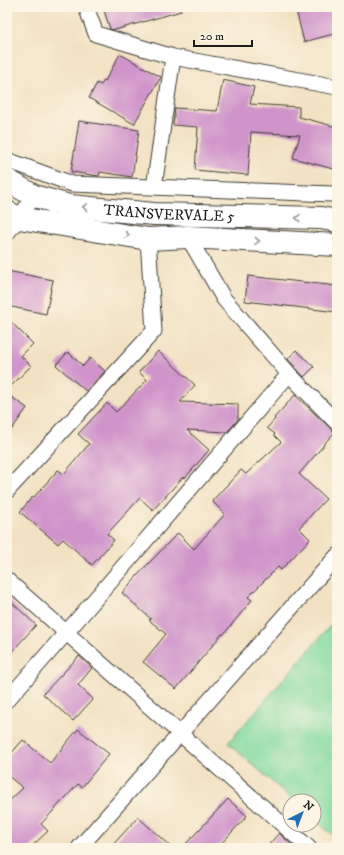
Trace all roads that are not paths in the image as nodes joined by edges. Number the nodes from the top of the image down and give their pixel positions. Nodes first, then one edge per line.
1 (86, 7) edge
2 (173, 57) junction
3 (337, 87) edge
4 (7, 160) edge
5 (7, 180) edge
6 (154, 187) junction
7 (337, 195) edge
8 (34, 196) junction
9 (11, 221) edge
10 (337, 221) edge
11 (188, 237) junction
12 (148, 239) junction
13 (337, 245) edge
14 (290, 374) junction
15 (337, 423) edge
16 (7, 492) edge
17 (337, 556) edge
18 (7, 580) edge
19 (66, 633) junction
20 (7, 700) edge
21 (180, 734) junction
22 (79, 848) edge
23 (309, 848) edge

1 - 2 street
2 - 3 street
2 - 6 street
4 - 6 street, TRANSVERVALE 5
5 - 8 main road, TRANSVERVALE 5
6 - 7 street, TRANSVERVALE 5
8 - 9 street
10 -> 8 main road, TRANSVERVALE 5
9 -> 12 main road, TRANSVERVALE 5
11 - 12 main road, TRANSVERVALE 5
11 -> 13 main road, TRANSVERVALE 5
11 - 14 street
12 - 16 street
14 - 15 street
14 - 19 street
17 - 21 street
18 - 19 street
19 - 20 street
19 - 21 street
21 - 22 street
21 - 23 street

